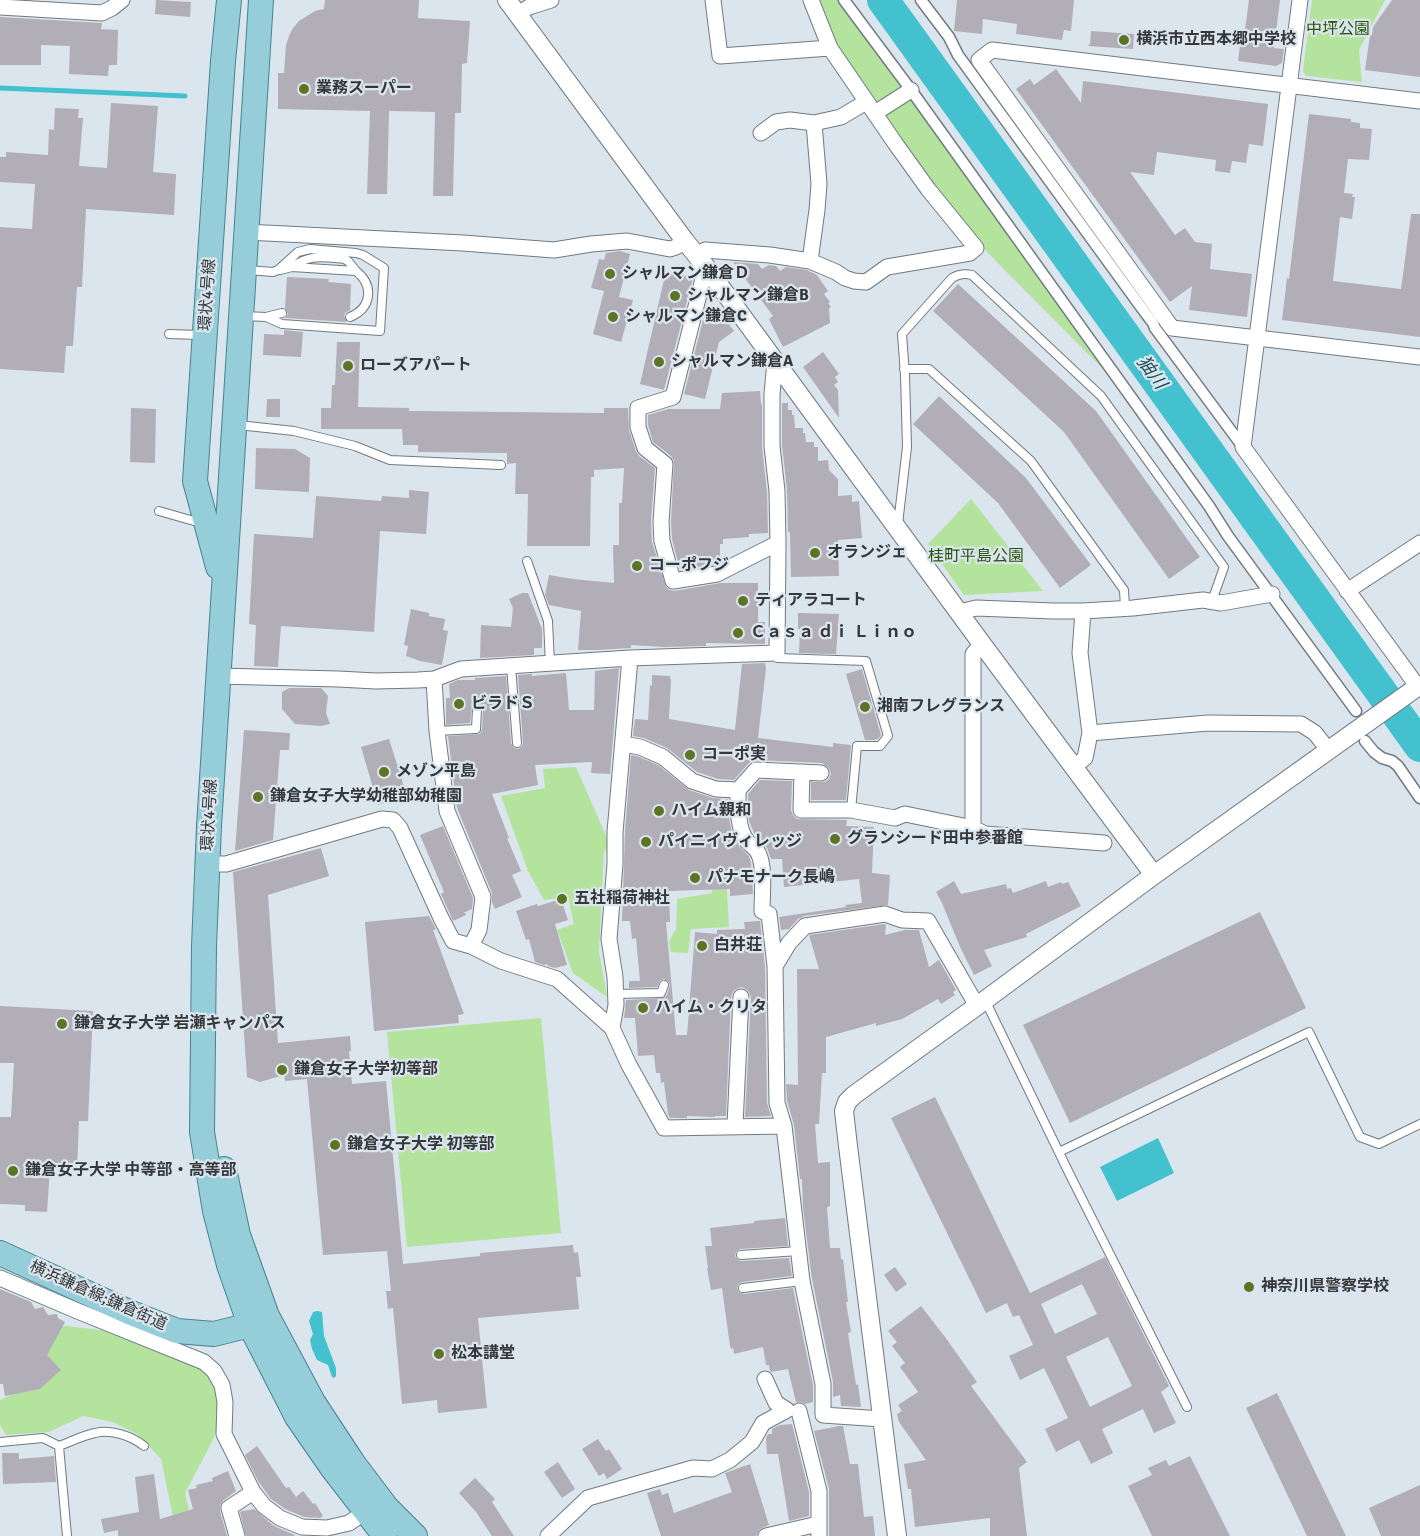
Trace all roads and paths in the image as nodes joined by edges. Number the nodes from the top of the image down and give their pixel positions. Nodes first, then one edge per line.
1 (122, 0) edge
2 (229, 0) edge
3 (261, 0) edge
4 (551, 0) edge
5 (712, 0) edge
6 (811, 0) edge
7 (844, 0) edge
8 (921, 0) edge
9 (1300, 0) edge
10 (0, 7) edge
11 (512, 7) edge
12 (830, 48) junction
13 (1289, 86) junction
14 (911, 90) junction
15 (1420, 101) edge
16 (871, 107) junction
17 (814, 123) junction
18 (761, 133) dead end
19 (246, 232) junction
20 (685, 241) junction
21 (702, 261) junction
22 (810, 261) junction
23 (243, 270) junction
24 (278, 270) junction
25 (282, 313) dead end
26 (240, 316) junction
27 (266, 317) junction
28 (350, 317) dead end
29 (169, 334) dead end
30 (205, 336) junction
31 (1258, 338) junction
32 (1420, 357) edge
33 (776, 362) junction
34 (904, 369) junction
35 (233, 424) junction
36 (1243, 447) junction
37 (501, 465) dead end
38 (159, 511) dead end
39 (217, 525) junction
40 (898, 528) junction
41 (778, 543) junction
42 (1420, 543) edge
43 (527, 561) dead end
44 (1347, 591) junction
45 (1272, 594) junction
46 (1212, 601) junction
47 (1125, 609) junction
48 (1083, 611) junction
49 (960, 612) junction
50 (982, 644) junction
51 (777, 653) junction
52 (630, 658) junction
53 (550, 664) junction
54 (511, 666) junction
55 (218, 676) junction
56 (434, 678) junction
57 (1417, 687) edge
58 (477, 709) dead end
59 (1362, 717) junction
60 (437, 731) junction
61 (1090, 734) junction
62 (1365, 741) dead end
63 (517, 743) dead end
64 (623, 744) junction
65 (1329, 751) junction
66 (1074, 767) junction
67 (802, 772) junction
68 (821, 773) dead end
69 (738, 790) junction
70 (1420, 798) edge
71 (851, 810) junction
72 (973, 828) junction
73 (1104, 843) dead end
74 (207, 864) junction
75 (1154, 875) junction
76 (471, 946) junction
77 (775, 966) junction
78 (664, 985) dead end
79 (615, 994) junction
80 (741, 997) dead end
81 (981, 1003) junction
82 (612, 1028) junction
83 (1420, 1124) edge
84 (735, 1125) junction
85 (784, 1125) junction
86 (1059, 1152) junction
87 (798, 1251) junction
88 (0, 1253) edge
89 (741, 1256) dead end
90 (0, 1278) edge
91 (802, 1281) junction
92 (743, 1288) dead end
93 (259, 1321) junction
94 (765, 1379) dead end
95 (1187, 1407) dead end
96 (793, 1411) junction
97 (823, 1415) junction
98 (882, 1419) junction
99 (0, 1442) edge
100 (59, 1446) junction
101 (144, 1446) dead end
102 (253, 1492) junction
103 (366, 1512) junction
104 (819, 1530) edge
105 (67, 1536) edge
106 (237, 1536) edge
107 (385, 1536) edge
108 (415, 1536) edge
109 (548, 1536) edge
110 (766, 1536) edge
111 (897, 1536) edge

1 - 10 street
2 - 30 main road, 環状4号線
3 - 19 main road, 環状4号線
4 - 11 street
5 - 12 street
6 - 12 street
7 - 14 street
8 - 36 street
9 - 13 street
11 - 20 street
12 - 16 street
13 - 15 street
13 - 31 street
13 - 31 street
14 - 16 street
14 - 45 street
16 - 17 street
16 - 22 street
17 - 18 street
17 - 22 street
19 - 20 street
19 - 23 main road, 環状4号線
20 - 21 street
21 - 22 street
21 - 33 street
21 - 41 street
23 - 24 lane
23 - 26 main road, 環状4号線
24 - 27 lane
24 - 28 lane
25 - 27 lane
26 - 27 lane
26 - 35 main road, 環状4号線
29 - 30 lane
30 - 39 main road, 環状4号線
31 - 32 street
31 - 36 street
33 - 40 street
33 - 41 street
34 - 40 lane
34 - 46 lane
34 - 47 lane
35 - 37 lane
35 - 39 main road, 環状4号線
36 - 44 street
38 - 39 lane
39 - 55 main road, 環状4号線
40 - 49 street
41 - 51 street
42 - 44 street
43 - 53 lane
44 - 57 street
45 - 46 street
45 - 59 street
46 - 47 street
47 - 48 street
48 - 49 street
48 - 61 street
49 - 50 street
50 - 66 street
50 - 72 street
51 - 52 street
51 - 71 lane
52 - 53 street
52 - 64 street
53 - 54 street
54 - 56 street
54 - 63 lane
55 - 56 street
55 - 74 main road, 環状4号線
56 - 60 street
57 - 59 street
58 - 60 lane
59 - 65 street
60 - 76 street
61 - 65 street
61 - 66 street
62 - 70 street
64 - 69 street
64 - 79 street
65 - 75 street
66 - 75 street
67 - 68 street
67 - 69 street
67 - 71 street
69 - 77 street
71 - 72 street
72 - 73 street
74 - 76 street
74 - 93 main road, 環状4号線
75 - 81 street
76 - 82 street
77 - 81 street
77 - 85 street
78 - 79 lane
79 - 82 street
80 - 84 street
81 - 86 lane
81 - 98 street
82 - 84 street
83 - 86 lane
84 - 85 street
85 - 87 street
86 - 95 lane
87 - 89 lane
87 - 91 street
88 - 93 main road, 横浜鎌倉線;鎌倉街道
90 - 102 street
91 - 92 lane
91 - 97 street
93 - 103 main road
93 - 108 main road
94 - 96 street
96 - 97 street
96 - 104 street
96 - 109 street
97 - 98 street
98 - 111 street
99 - 100 lane
100 - 101 lane
100 - 105 lane
102 - 103 street
102 - 106 street
103 - 107 main road
104 - 110 street

